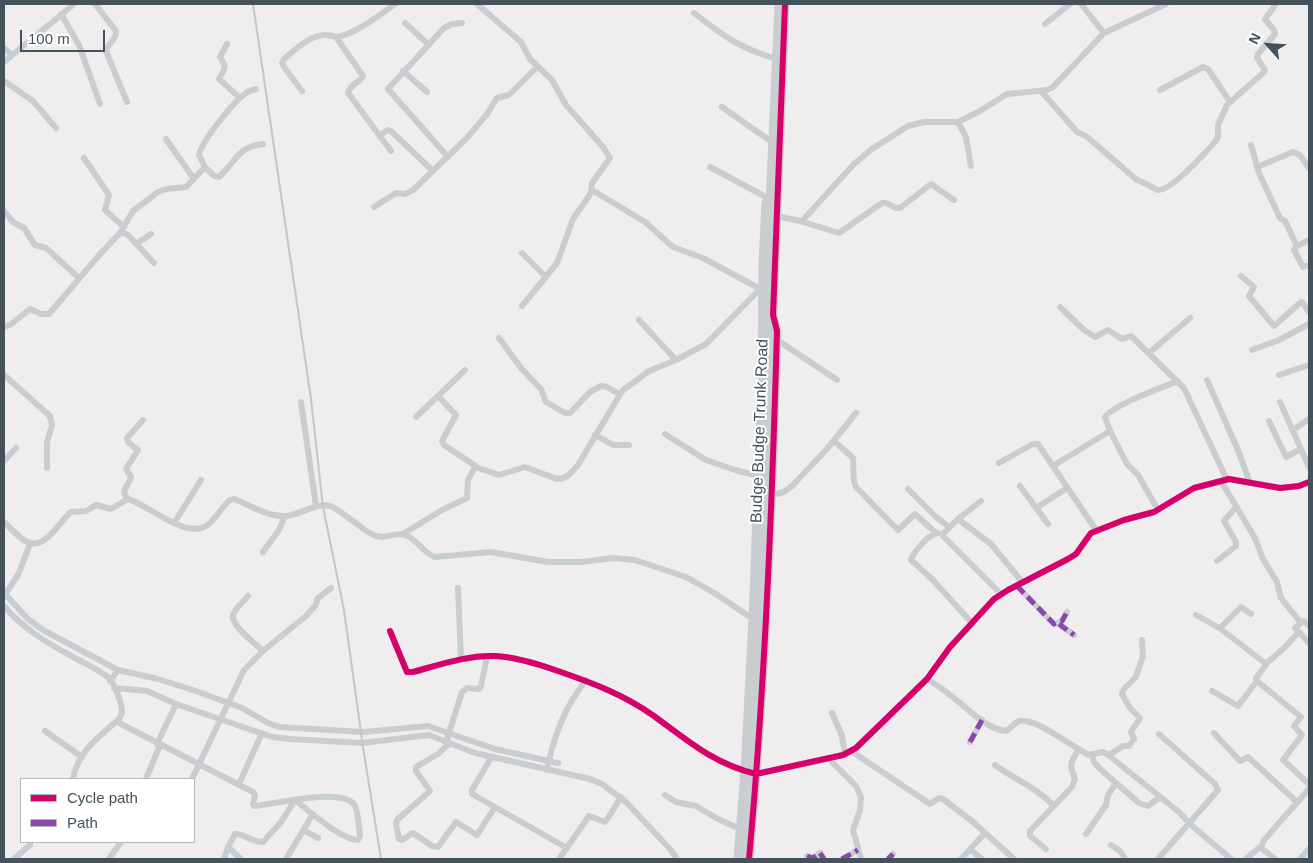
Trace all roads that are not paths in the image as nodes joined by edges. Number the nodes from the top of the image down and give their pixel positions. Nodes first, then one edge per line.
1 (74, 4) edge
2 (95, 4) edge
3 (396, 4) edge
4 (477, 4) edge
5 (775, 4) edge
6 (779, 4) edge
7 (785, 4) edge
8 (1070, 4) edge
9 (1081, 4) edge
10 (1166, 4) edge
11 (1276, 4) edge
12 (694, 13) dead end
13 (61, 14) junction
14 (405, 23) dead end
15 (462, 23) dead end
16 (1045, 24) dead end
17 (1104, 33) junction
18 (336, 37) junction
19 (228, 44) dead end
20 (428, 44) junction
21 (4, 48) edge
22 (12, 55) junction
23 (773, 58) junction
24 (4, 62) edge
25 (537, 67) junction
26 (404, 71) junction
27 (4, 81) edge
28 (256, 89) dead end
29 (1160, 90) dead end
30 (302, 91) dead end
31 (1041, 91) junction
32 (427, 92) dead end
33 (240, 98) junction
34 (127, 102) dead end
35 (1230, 102) junction
36 (100, 104) dead end
37 (722, 107) dead end
38 (958, 122) junction
39 (56, 128) dead end
40 (380, 135) junction
41 (166, 139) dead end
42 (769, 140) junction
43 (263, 144) dead end
44 (1251, 145) dead end
45 (390, 151) dead end
46 (448, 157) junction
47 (84, 158) dead end
48 (971, 166) dead end
49 (1257, 167) junction
50 (205, 168) junction
51 (710, 168) dead end
52 (1309, 168) edge
53 (433, 171) junction
54 (194, 179) junction
55 (592, 190) junction
56 (766, 197) junction
57 (954, 200) dead end
58 (374, 207) dead end
59 (4, 211) edge
60 (776, 216) junction
61 (800, 221) junction
62 (122, 230) junction
63 (151, 234) dead end
64 (1309, 240) edge
65 (136, 244) junction
66 (1297, 246) junction
67 (522, 253) dead end
68 (154, 263) dead end
69 (1309, 265) edge
70 (1241, 276) dead end
71 (546, 277) junction
72 (79, 278) junction
73 (761, 290) junction
74 (774, 291) junction
75 (522, 306) dead end
76 (1060, 307) dead end
77 (1309, 312) edge
78 (1190, 318) dead end
79 (639, 320) dead end
80 (1309, 324) edge
81 (4, 327) edge
82 (499, 338) dead end
83 (777, 340) junction
84 (1252, 350) dead end
85 (1149, 353) junction
86 (676, 360) junction
87 (1309, 365) edge
88 (465, 370) dead end
89 (4, 375) edge
90 (1279, 375) dead end
91 (836, 380) dead end
92 (1207, 380) dead end
93 (1178, 381) junction
94 (619, 394) junction
95 (438, 396) junction
96 (301, 402) dead end
97 (1280, 402) dead end
98 (856, 413) dead end
99 (416, 417) dead end
100 (1309, 419) edge
101 (143, 420) dead end
102 (1269, 421) dead end
103 (1293, 430) junction
104 (1110, 431) junction
105 (665, 434) dead end
106 (595, 435) junction
107 (834, 441) junction
108 (629, 445) dead end
109 (16, 448) dead end
110 (1301, 449) junction
111 (4, 460) edge
112 (999, 463) dead end
113 (1053, 466) junction
114 (477, 467) junction
115 (1309, 467) edge
116 (47, 468) dead end
117 (759, 476) junction
118 (201, 480) dead end
119 (1224, 480) junction
120 (1309, 482) edge
121 (1250, 483) junction
122 (1020, 486) dead end
123 (1067, 488) junction
124 (908, 489) dead end
125 (772, 496) junction
126 (128, 499) junction
127 (981, 501) dead end
128 (316, 506) junction
129 (1236, 507) junction
130 (1036, 508) junction
131 (1158, 510) junction
132 (285, 516) junction
133 (958, 519) junction
134 (4, 522) edge
135 (174, 523) junction
136 (1048, 524) dead end
137 (949, 527) junction
138 (1096, 530) junction
139 (939, 533) junction
140 (403, 534) junction
141 (30, 544) junction
142 (264, 552) dead end
143 (1217, 561) dead end
144 (1020, 585) junction
145 (331, 588) dead end
146 (458, 588) dead end
147 (1001, 594) junction
148 (4, 595) edge
149 (248, 596) dead end
150 (4, 608) edge
151 (1067, 612) dead end
152 (1251, 614) dead end
153 (1196, 615) dead end
154 (753, 619) junction
155 (971, 622) junction
156 (1301, 623) junction
157 (1059, 624) junction
158 (1309, 626) edge
159 (1220, 628) junction
160 (390, 631) dead end
161 (1299, 632) junction
162 (1074, 635) dead end
163 (1142, 640) dead end
164 (1309, 643) edge
165 (263, 651) junction
166 (487, 657) junction
167 (462, 659) junction
168 (1266, 664) junction
169 (115, 675) junction
170 (927, 679) junction
171 (586, 680) junction
172 (1257, 681) junction
173 (114, 688) junction
174 (1212, 691) dead end
175 (176, 704) junction
176 (224, 710) junction
177 (832, 713) dead end
178 (982, 720) junction
179 (117, 721) junction
180 (45, 731) dead end
181 (262, 733) junction
182 (1214, 733) dead end
183 (1159, 734) dead end
184 (448, 738) junction
185 (970, 742) dead end
186 (159, 744) junction
187 (1079, 749) junction
188 (848, 753) junction
189 (1109, 755) junction
190 (82, 756) junction
191 (1092, 756) junction
192 (491, 758) junction
193 (829, 759) junction
194 (549, 761) junction
195 (558, 763) dead end
196 (199, 764) junction
197 (995, 764) dead end
198 (547, 770) junction
199 (745, 772) junction
200 (756, 774) junction
201 (72, 778) edge
202 (146, 778) edge
203 (192, 778) edge
204 (1116, 783) junction
205 (239, 784) junction
206 (1309, 784) edge
207 (1309, 789) edge
208 (665, 795) dead end
209 (621, 797) junction
210 (1160, 797) junction
211 (295, 800) junction
212 (1297, 802) junction
213 (1053, 805) junction
214 (495, 807) junction
215 (313, 814) junction
216 (1190, 824) junction
217 (740, 828) junction
218 (303, 830) junction
219 (985, 833) junction
220 (1086, 834) dead end
221 (318, 838) dead end
222 (30, 843) edge
223 (120, 843) edge
224 (1111, 845) dead end
225 (228, 847) junction
226 (1261, 847) junction
227 (567, 848) junction
228 (970, 849) junction
229 (1046, 849) dead end
230 (1309, 849) edge
231 (858, 850) junction
232 (807, 856) dead end
233 (14, 859) edge
234 (108, 859) edge
235 (224, 859) edge
236 (240, 859) edge
237 (286, 859) edge
238 (559, 859) edge
239 (677, 859) edge
240 (738, 859) edge
241 (743, 859) edge
242 (749, 859) edge
243 (824, 859) edge
244 (842, 859) edge
245 (861, 859) edge
246 (961, 859) edge
247 (982, 859) edge
248 (1014, 859) edge
249 (1125, 859) edge
250 (1158, 859) edge
251 (1231, 859) edge
252 (1246, 859) edge
253 (1275, 859) edge
254 (1300, 859) edge

1 - 13 street
2 - 34 street
3 - 18 street
4 - 25 street
5 - 23 street, Budge Budge Trunk Road
6 - 241 main road, bridge
7 - 60 street, Budge Budge Trunk Road
8 - 16 street
9 - 17 street
10 - 17 street
11 - 35 street
12 - 23 street
13 - 22 street
13 - 36 street
14 - 20 street
15 - 20 street
17 - 31 street
18 - 30 street
18 - 40 street
19 - 33 street
20 - 26 street
21 - 22 street
22 - 24 street
23 - 42 street, Budge Budge Trunk Road
25 - 46 street
25 - 55 street
26 - 32 street
26 - 46 street
27 - 39 street
28 - 33 street
29 - 35 street
31 - 35 street
31 - 38 street
33 - 50 street
37 - 42 street
38 - 48 street
38 - 61 street
40 - 45 street
40 - 53 street
41 - 54 street
42 - 56 street, Budge Budge Trunk Road
43 - 50 street
44 - 49 street
46 - 53 street
47 - 62 street
49 - 52 street
49 - 66 street
50 - 54 street
51 - 56 street
53 - 58 street
54 - 62 street
55 - 71 street
55 - 73 street
56 - 73 street, Budge Budge Trunk Road
57 - 61 street
59 - 72 street
60 - 61 street
60 - 74 street, Budge Budge Trunk Road
62 - 65 street
62 - 72 street
63 - 65 street
64 - 66 street
65 - 68 street
66 - 69 street
67 - 71 street
70 - 77 street
71 - 75 street
72 - 81 street
73 - 74 street
73 - 86 street
73 - 117 street, Budge Budge Trunk Road
74 - 83 street, Budge Budge Trunk Road
76 - 85 street
78 - 85 street
79 - 86 street
80 - 84 street
82 - 94 street
83 - 91 street
83 - 125 street, Budge Budge Trunk Road
85 - 93 street
86 - 94 street
87 - 90 street
88 - 95 street
89 - 116 street
92 - 121 street
93 - 104 street
93 - 119 street
94 - 106 street
95 - 99 street
95 - 114 street
96 - 128 street
97 - 103 street
98 - 107 street
100 - 103 street
101 - 126 street
102 - 110 street
103 - 110 street
104 - 113 street
104 - 131 street
105 - 117 street
106 - 108 street
106 - 114 street
107 - 125 street
107 - 139 street
109 - 111 street
110 - 115 street
112 - 113 street
113 - 123 street
114 - 140 street
117 - 154 street, Budge Budge Trunk Road
118 - 135 street
119 - 121 street
119 - 129 street
119 - 131 street
120 - 121 street
122 - 130 street
123 - 130 street
123 - 138 street
124 - 137 street
125 - 200 street, Budge Budge Trunk Road
126 - 135 street
126 - 141 street
127 - 133 street
128 - 132 street
128 - 140 street
129 - 143 street
129 - 156 street
130 - 136 street
131 - 138 street
132 - 135 street
132 - 142 street
133 - 137 street
133 - 144 street
134 - 141 street
137 - 139 street
138 - 144 street
139 - 147 street
139 - 155 street
140 - 154 street
141 - 148 street
144 - 147 street
144 - 157 street
145 - 165 street
146 - 167 street
147 - 155 street
148 - 169 street
149 - 165 street
150 - 169 street
151 - 157 street
152 - 159 street
153 - 159 street
154 - 199 street, Budge Budge Trunk Road
155 - 170 street
156 - 158 street
156 - 161 street
157 - 162 street
159 - 168 street
160 - 167 street
161 - 164 street
161 - 168 street
163 - 189 street
165 - 176 street
166 - 167 street
166 - 171 street
166 - 184 street
168 - 172 street
169 - 173 street
169 - 176 street
170 - 178 street
170 - 188 street
171 - 194 street
171 - 199 street
172 - 174 street
172 - 206 street
173 - 175 street
173 - 179 street
175 - 176 street
175 - 186 street
176 - 181 street
176 - 184 street
176 - 196 street
177 - 188 street
178 - 185 street
178 - 187 street
179 - 186 street
179 - 190 street
180 - 190 street
181 - 184 street
181 - 205 street
182 - 212 street
183 - 216 street
184 - 192 street
184 - 194 street
184 - 214 street
186 - 196 street
186 - 202 street
187 - 191 street
187 - 213 street
188 - 193 street
188 - 219 street
189 - 191 street
189 - 210 street
190 - 201 street
191 - 204 street
192 - 198 street
192 - 214 street
193 - 200 street
193 - 231 street
194 - 195 street
194 - 198 street
196 - 203 street
196 - 205 street
197 - 213 street
198 - 209 street
199 - 200 street
199 - 217 street, Budge Budge Trunk Road
200 - 242 street, Budge Budge Trunk Road
204 - 210 street
204 - 220 street
205 - 211 street
207 - 212 street
208 - 217 street
209 - 227 street
209 - 239 street
210 - 216 street
211 - 215 street
211 - 215 street
211 - 225 street
212 - 226 street
213 - 229 street
214 - 227 street
215 - 218 street
216 - 250 street
216 - 251 street
217 - 240 street, Budge Budge Trunk Road
218 - 221 street
218 - 237 street
219 - 228 street
219 - 248 street
222 - 233 street
223 - 234 street
224 - 249 street
225 - 235 street
225 - 236 street
226 - 252 street
226 - 253 street
227 - 238 street
228 - 246 street
228 - 247 street
230 - 254 street
231 - 244 street
231 - 245 street
232 - 243 street

